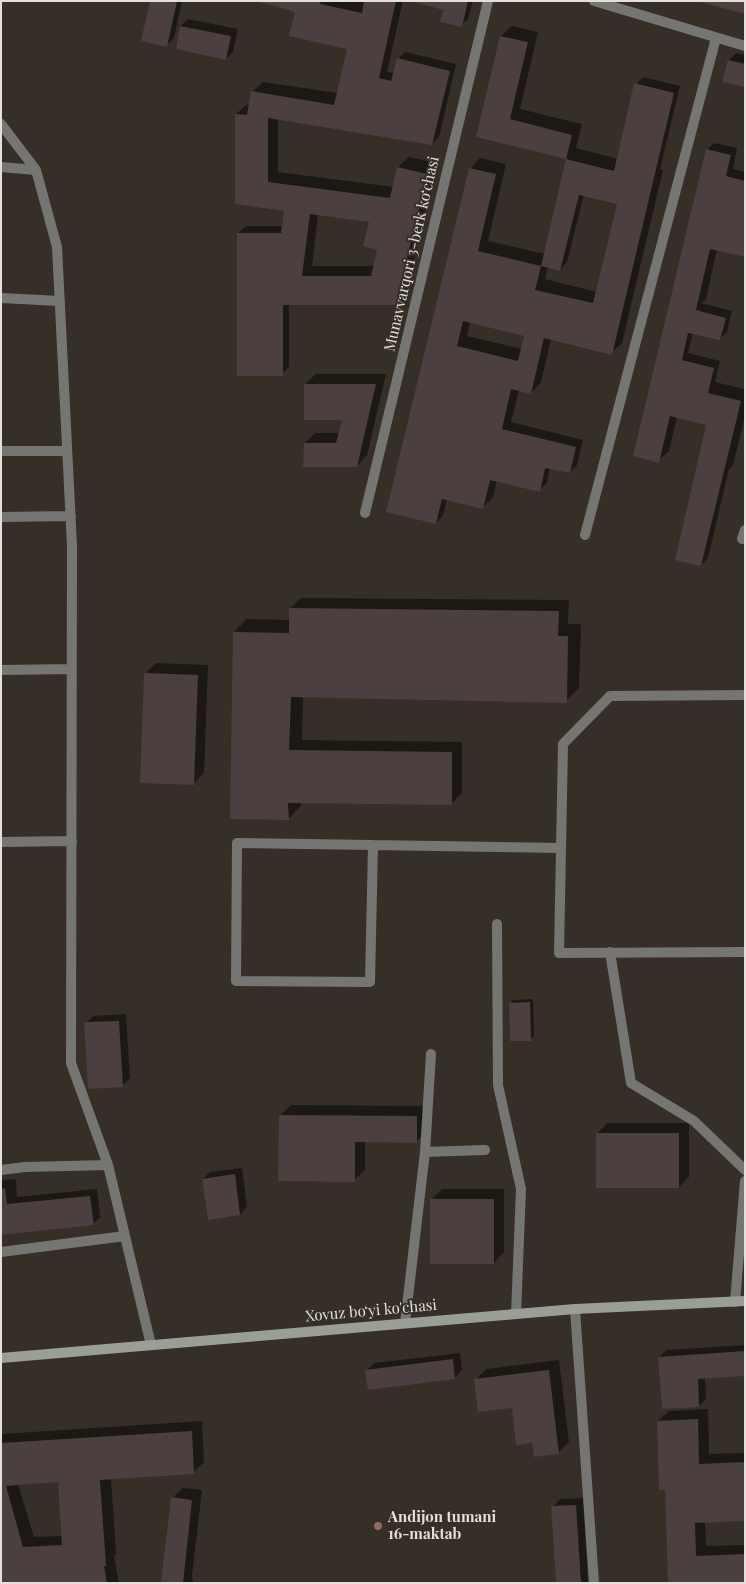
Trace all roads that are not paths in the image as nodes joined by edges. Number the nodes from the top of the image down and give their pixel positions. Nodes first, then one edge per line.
1 (488, 1) edge
2 (594, 1) edge
3 (716, 38) junction
4 (745, 46) edge
5 (1, 124) edge
6 (1, 167) edge
7 (36, 170) junction
8 (1, 298) edge
9 (60, 301) junction
10 (1, 451) edge
11 (67, 451) junction
12 (366, 513) dead end
13 (71, 516) junction
14 (1, 517) edge
15 (745, 530) edge
16 (585, 535) dead end
17 (745, 539) edge
18 (72, 669) junction
19 (1, 670) edge
20 (745, 695) edge
21 (72, 841) junction
22 (1, 842) edge
23 (373, 845) junction
24 (561, 848) junction
25 (497, 924) dead end
26 (610, 952) junction
27 (745, 952) edge
28 (431, 1054) dead end
29 (485, 1150) dead end
30 (425, 1152) junction
31 (108, 1165) junction
32 (1, 1170) edge
33 (745, 1170) edge
34 (745, 1181) edge
35 (125, 1236) junction
36 (1, 1252) edge
37 (740, 1301) edge
38 (575, 1309) junction
39 (516, 1314) junction
40 (406, 1323) junction
41 (151, 1345) junction
42 (1, 1358) edge
43 (594, 1583) edge

1 - 12 street, Munavvarqori 3-berk koʻchasi
2 - 3 street
3 - 4 street
3 - 16 street
5 - 7 street
6 - 7 street
7 - 9 street
8 - 9 street
9 - 11 street
10 - 11 street
11 - 13 street
13 - 14 street
13 - 18 street
15 - 17 street
18 - 19 street
18 - 21 street
20 - 24 street
21 - 22 street
21 - 31 street
23 - 23 street
23 - 24 street
24 - 26 street
25 - 39 street
26 - 27 street
26 - 33 street
28 - 30 street
29 - 30 street
30 - 40 street
31 - 32 street
31 - 35 street
34 - 37 street
35 - 36 street
35 - 41 street
37 - 38 main road, Xovuz bo‘yi ko'chasi
38 - 39 main road, Xovuz bo‘yi ko'chasi
38 - 43 street
39 - 40 main road, Xovuz bo‘yi ko'chasi
40 - 41 main road, Xovuz bo‘yi ko'chasi
41 - 42 main road, Xovuz bo‘yi ko'chasi

